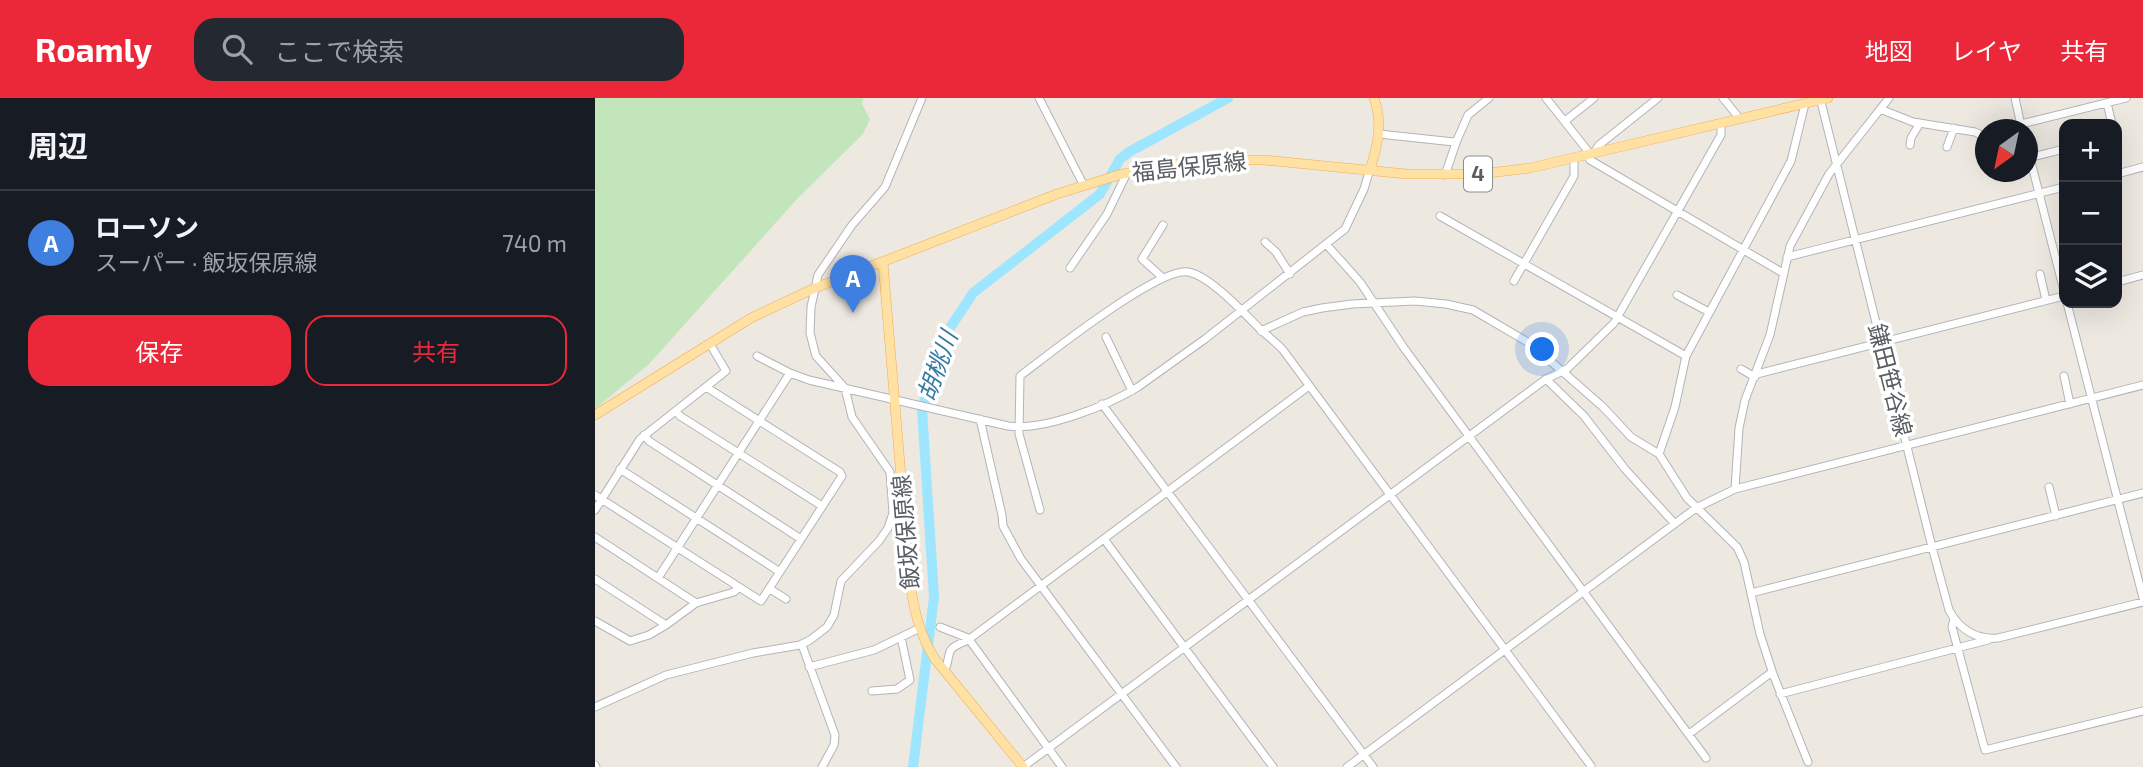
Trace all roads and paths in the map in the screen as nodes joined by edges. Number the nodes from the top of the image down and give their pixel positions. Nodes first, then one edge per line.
1 (922, 98) edge
2 (1039, 98) edge
3 (1374, 98) edge
4 (1489, 98) edge
5 (1546, 98) edge
6 (1594, 98) edge
7 (1658, 98) edge
8 (1723, 98) edge
9 (1888, 98) edge
10 (2015, 98) edge
11 (2126, 98) edge
12 (1823, 99) edge
13 (2107, 103) junction
14 (1805, 104) junction
15 (1880, 109) junction
16 (1741, 119) junction
17 (2020, 119) edge
18 (2111, 119) edge
19 (1565, 121) junction
20 (2038, 122) edge
21 (1920, 123) junction
22 (1721, 124) junction
23 (1954, 128) junction
24 (1975, 132) edge
25 (1379, 134) junction
26 (1457, 140) junction
27 (1910, 145) dead end
28 (1947, 147) dead end
29 (2059, 150) edge
30 (2038, 153) edge
31 (1590, 155) junction
32 (1574, 158) junction
33 (1835, 166) junction
34 (2143, 167) edge
35 (1370, 169) junction
36 (2122, 173) edge
37 (1124, 174) junction
38 (1445, 176) junction
39 (2036, 182) edge
40 (1083, 184) junction
41 (2059, 188) edge
42 (2039, 193) junction
43 (1677, 212) junction
44 (1440, 216) dead end
45 (1163, 225) dead end
46 (1853, 240) junction
47 (1265, 242) dead end
48 (1326, 244) junction
49 (1744, 249) junction
50 (1787, 257) junction
51 (883, 263) junction
52 (1524, 263) junction
53 (1070, 268) dead end
54 (1783, 272) junction
55 (2059, 273) edge
56 (1290, 274) junction
57 (2040, 274) dead end
58 (2143, 275) edge
59 (1163, 278) junction
60 (1514, 281) dead end
61 (2122, 281) edge
62 (815, 288) junction
63 (1677, 295) dead end
64 (2059, 295) edge
65 (2046, 300) junction
66 (1376, 304) junction
67 (2068, 308) edge
68 (1243, 310) junction
69 (1709, 312) junction
70 (1618, 317) junction
71 (1261, 331) junction
72 (1106, 337) dead end
73 (1880, 342) junction
74 (710, 344) junction
75 (757, 356) dead end
76 (1686, 356) junction
77 (1741, 369) dead end
78 (1563, 372) junction
79 (790, 373) junction
80 (1756, 375) junction
81 (2064, 376) dead end
82 (1546, 379) junction
83 (2143, 384) edge
84 (1308, 386) junction
85 (706, 387) junction
86 (845, 388) junction
87 (1132, 391) junction
88 (2092, 398) junction
89 (895, 400) junction
90 (1102, 404) junction
91 (2070, 404) junction
92 (676, 411) junction
93 (595, 415) edge
94 (980, 419) junction
95 (759, 421) junction
96 (1018, 428) junction
97 (644, 435) junction
98 (1468, 436) junction
99 (1906, 444) junction
100 (739, 453) junction
101 (1659, 454) junction
102 (620, 469) junction
103 (717, 485) junction
104 (2049, 487) dead end
105 (1735, 489) junction
106 (1168, 491) junction
107 (2143, 493) edge
108 (1390, 495) junction
109 (598, 497) edge
110 (2117, 500) junction
111 (822, 506) junction
112 (1696, 508) junction
113 (595, 510) edge
114 (1040, 510) dead end
115 (2056, 516) junction
116 (697, 517) junction
117 (905, 521) junction
118 (890, 522) junction
119 (1675, 524) junction
120 (595, 537) edge
121 (801, 539) junction
122 (1104, 539) junction
123 (1932, 547) junction
124 (677, 548) junction
125 (780, 572) junction
126 (658, 578) junction
127 (595, 579) edge
128 (1041, 585) junction
129 (739, 587) junction
130 (770, 589) junction
131 (1583, 592) junction
132 (1751, 593) junction
133 (786, 598) dead end
134 (1249, 599) junction
135 (2143, 600) edge
136 (697, 603) junction
137 (1954, 619) junction
138 (595, 621) edge
139 (666, 625) junction
140 (940, 627) dead end
141 (920, 629) junction
142 (901, 637) junction
143 (1989, 639) junction
144 (968, 640) junction
145 (801, 645) junction
146 (1185, 648) junction
147 (1505, 649) junction
148 (1958, 649) junction
149 (809, 667) junction
150 (944, 670) junction
151 (1772, 672) junction
152 (872, 691) dead end
153 (1780, 694) junction
154 (1122, 695) junction
155 (595, 707) edge
156 (2143, 711) edge
157 (1689, 734) junction
158 (1049, 748) junction
159 (1364, 754) junction
160 (1706, 758) dead end
161 (1808, 762) dead end
162 (1591, 766) edge
163 (822, 767) edge
164 (1023, 767) edge
165 (1062, 767) edge
166 (1176, 767) edge
167 (1273, 767) edge
168 (1346, 767) edge
169 (1373, 767) edge

1 - 62 street
2 - 40 street
3 - 25 main road
4 - 26 street
5 - 19 street
6 - 19 street
7 - 31 street
8 - 16 street
9 - 15 street
10 - 17 street
11 - 13 street
12 - 14 main road, 福島保原線 / 4
12 - 33 street, 鎌田笹谷線
13 - 18 street
13 - 20 street
14 - 16 main road, 福島保原線 / 4
14 - 49 street
15 - 21 street
15 - 33 street
16 - 22 main road, 福島保原線 / 4
19 - 31 street
21 - 23 street
21 - 27 street
22 - 31 main road, 福島保原線 / 4
22 - 43 street
23 - 24 street
23 - 28 street
25 - 26 street
25 - 35 main road
26 - 38 street
29 - 30 street
31 - 32 main road, 福島保原線 / 4
31 - 43 street
32 - 38 main road, 福島保原線 / 4
32 - 52 street
33 - 46 street, 鎌田笹谷線
33 - 50 street
34 - 36 street
35 - 37 main road, 福島保原線 / 4
35 - 38 main road, 福島保原線 / 4
35 - 48 street
37 - 40 main road, 福島保原線 / 4
37 - 53 street
39 - 42 street
40 - 51 main road, 福島保原線 / 4
41 - 42 street
42 - 46 street
42 - 55 street
43 - 49 street
43 - 70 street
44 - 52 street
45 - 59 street
46 - 50 street
46 - 73 street, 鎌田笹谷線
47 - 56 street
48 - 56 street
48 - 66 street
49 - 54 street
49 - 69 street
50 - 54 street
51 - 62 main road, 福島保原線 / 4
51 - 89 main road, 飯坂保原線
52 - 60 street
52 - 70 street
54 - 80 street
56 - 68 street
57 - 65 street
58 - 61 street
59 - 68 street
59 - 96 street
62 - 74 main road, 福島保原線 / 4
62 - 86 street
63 - 69 street
64 - 65 street
65 - 73 street
66 - 71 street
66 - 78 street
66 - 98 street
67 - 88 street
68 - 71 street
68 - 87 street
69 - 76 street
70 - 76 street
70 - 78 street
71 - 84 street
72 - 87 street
73 - 80 street
73 - 99 street, 鎌田笹谷線
74 - 85 street
74 - 93 main road, 福島保原線 / 4
75 - 79 street
76 - 101 street
77 - 80 street
78 - 82 street
78 - 101 street
79 - 86 street
79 - 95 street
80 - 105 street
81 - 91 street
82 - 98 street
82 - 119 street
83 - 88 street
84 - 106 street
84 - 108 street
85 - 92 street
85 - 95 street
86 - 89 street
86 - 118 street
87 - 90 street
88 - 91 street
88 - 110 street
89 - 94 street
89 - 117 main road, 飯坂保原線
90 - 96 street
90 - 106 street
91 - 99 street
92 - 97 street
92 - 100 street
94 - 96 street
94 - 128 street
95 - 100 street
95 - 111 street
96 - 114 street
97 - 102 street
97 - 103 street
98 - 108 street
98 - 131 street
99 - 105 street
99 - 123 street, 鎌田笹谷線
100 - 103 street
100 - 111 street
101 - 112 street
102 - 109 street
102 - 116 street
103 - 116 street
103 - 121 street
104 - 115 street
105 - 112 street
106 - 122 street
106 - 134 street
107 - 110 street
108 - 134 street
108 - 147 street
109 - 113 street
109 - 124 street
110 - 115 street
110 - 135 street
111 - 121 street
112 - 119 street
112 - 132 street
115 - 123 street
116 - 124 street
116 - 125 street
117 - 118 street
117 - 141 main road, 飯坂保原線
118 - 145 street
119 - 131 street
120 - 126 street
121 - 125 street
122 - 128 street
122 - 146 street
123 - 132 street
123 - 137 street, 鎌田笹谷線
124 - 126 street
124 - 129 street
125 - 130 street
126 - 136 street
127 - 139 street
128 - 144 street
128 - 154 street
129 - 130 street
129 - 136 street
130 - 133 street
131 - 147 street
131 - 157 street
132 - 151 street
134 - 146 street
134 - 159 street
135 - 143 street
136 - 139 street
137 - 143 street
137 - 148 street, 鎌田笹谷線
138 - 139 street
140 - 144 street
141 - 142 street
141 - 150 main road, 飯坂保原線
142 - 149 street
142 - 152 street
143 - 148 street
144 - 150 street
144 - 158 street
145 - 149 street
145 - 155 street
146 - 154 street
146 - 167 street
147 - 159 street
147 - 162 street
148 - 153 street
148 - 156 street, 鎌田笹谷線
149 - 163 street
150 - 164 main road, 飯坂保原線
151 - 153 street
151 - 157 street
153 - 161 street
154 - 158 street
154 - 166 street
157 - 160 street
158 - 164 street
158 - 165 street
159 - 168 street
159 - 169 street

